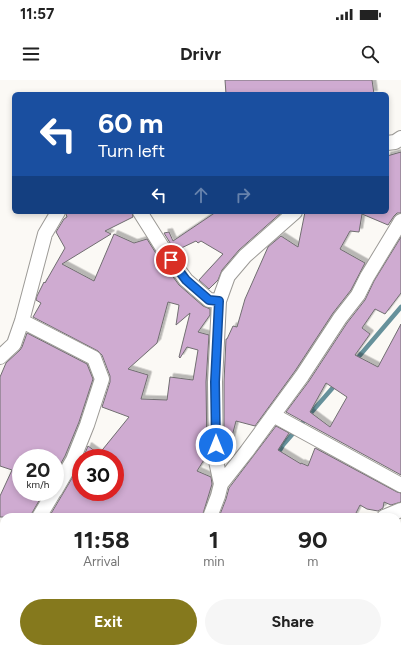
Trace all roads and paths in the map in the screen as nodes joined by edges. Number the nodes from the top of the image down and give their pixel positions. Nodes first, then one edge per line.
1 (401, 138) edge
2 (389, 143) edge
3 (57, 214) edge
4 (141, 214) edge
5 (293, 214) edge
6 (401, 221) edge
7 (219, 301) junction
8 (22, 321) junction
9 (0, 358) edge
10 (273, 415) junction
11 (64, 475) edge
12 (221, 484) junction
13 (401, 485) edge
14 (49, 501) edge
15 (41, 513) edge
16 (212, 513) edge

1 - 2 street
3 - 8 street
4 - 7 street
5 - 7 street
6 - 10 street
7 - 12 street
8 - 9 street
8 - 11 street
10 - 12 street
10 - 13 street
12 - 16 street
14 - 15 street

